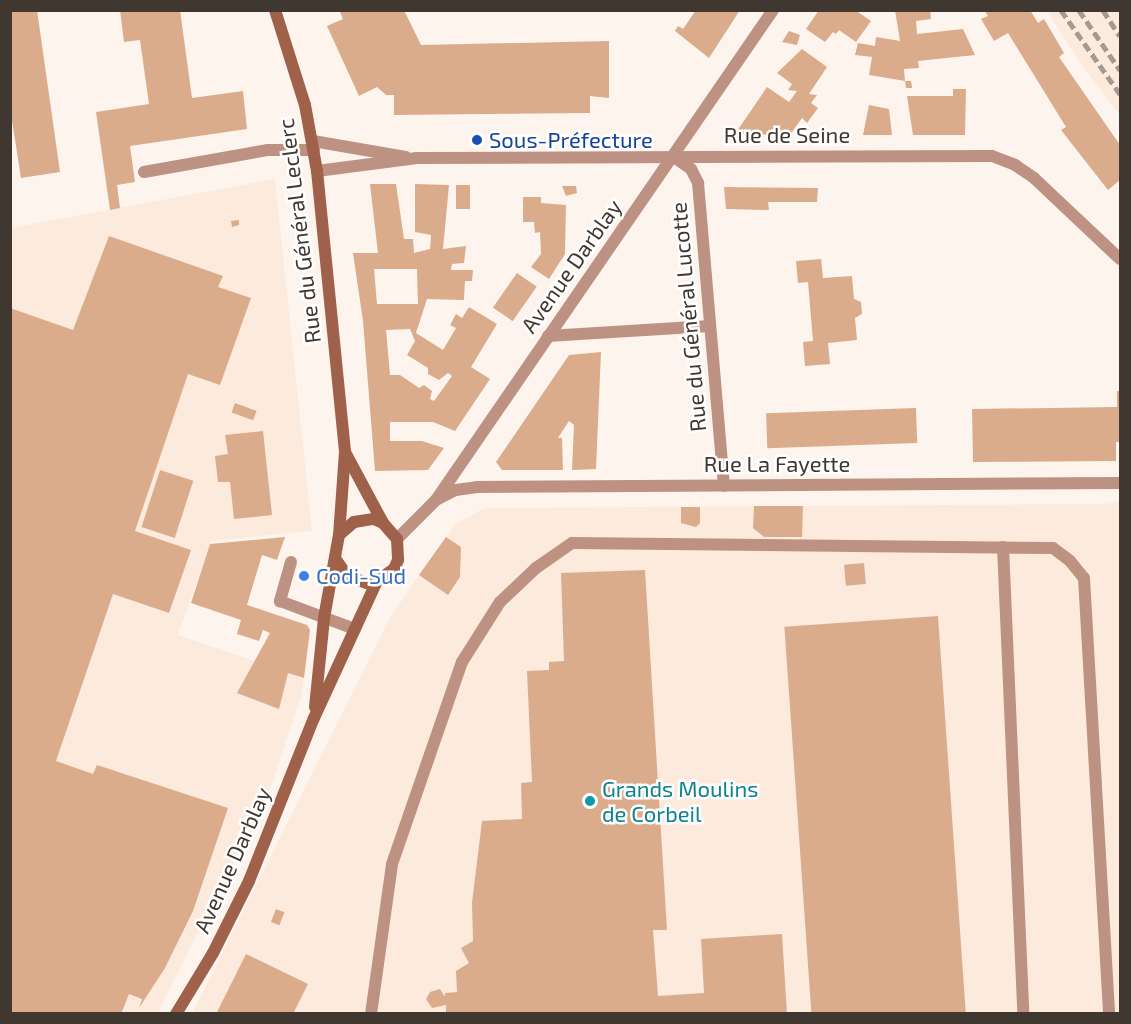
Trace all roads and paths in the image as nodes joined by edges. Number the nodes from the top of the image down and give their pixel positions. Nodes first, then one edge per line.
1 (274, 10) edge
2 (773, 10) edge
3 (313, 145) junction
4 (673, 156) junction
5 (417, 158) junction
6 (316, 171) junction
7 (144, 172) dead end
8 (1120, 259) edge
9 (710, 326) junction
10 (548, 336) junction
11 (345, 452) junction
12 (1120, 483) edge
13 (724, 486) junction
14 (436, 500) junction
15 (383, 523) junction
16 (339, 536) junction
17 (397, 539) junction
18 (1003, 547) junction
19 (336, 560) junction
20 (291, 562) dead end
21 (377, 581) junction
22 (324, 618) junction
23 (355, 629) junction
24 (314, 718) junction
25 (176, 1014) edge
26 (371, 1014) edge
27 (1023, 1014) edge
28 (1109, 1014) edge

1 - 3 main road, Rue du Général Leclerc
2 - 4 street, Avenue Darblay
3 - 5 street, Rue de Seine
3 - 6 main road, Rue du Général Leclerc
3 - 7 street, Rue de Seine
4 - 5 street, Rue de Seine
4 - 8 street, Rue de Seine
4 - 9 street, Rue du Général Lucotte
4 - 10 street, Avenue Darblay
5 - 6 street, Rue de Seine
6 - 11 main road, Rue du Général Leclerc
9 - 10 street
9 - 13 street, Rue du Général Lucotte
10 - 14 street, Avenue Darblay
11 - 15 main road, Rue du Général Leclerc
11 - 16 main road, Rue du Général Leclerc
12 - 13 street, Rue La Fayette
13 - 14 street, Rue La Fayette
14 - 17 street, Avenue Darblay
15 - 16 main road
15 - 17 main road
16 - 19 main road, Avenue Darblay
17 - 21 main road, Avenue Darblay
18 - 26 street
18 - 27 street
18 - 28 street
19 - 21 main road
19 - 22 main road, Avenue Darblay
20 - 22 street
21 - 23 main road, Avenue Darblay
22 - 23 street
22 - 24 main road, Avenue Darblay
23 - 24 main road, Avenue Darblay
24 - 25 main road, Avenue Darblay

